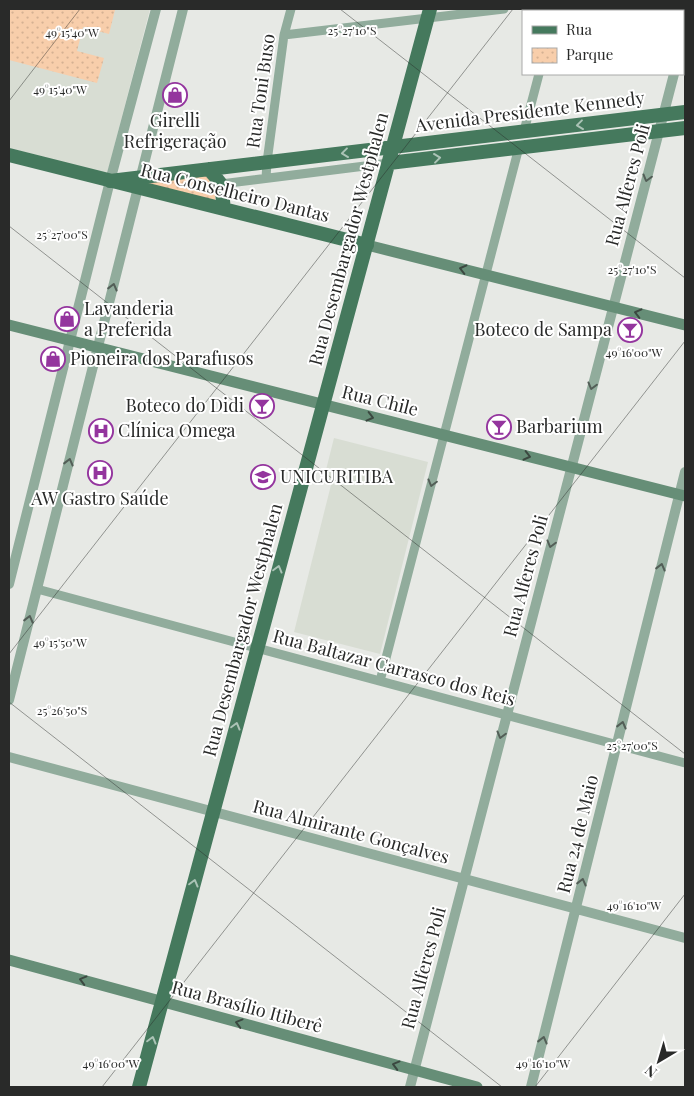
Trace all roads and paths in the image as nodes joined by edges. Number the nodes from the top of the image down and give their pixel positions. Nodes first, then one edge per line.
1 (156, 9) edge
2 (184, 9) edge
3 (292, 9) edge
4 (504, 9) edge
5 (429, 14) edge
6 (284, 36) junction
7 (538, 75) edge
8 (674, 75) edge
9 (685, 112) edge
10 (663, 115) junction
11 (599, 122) junction
12 (685, 128) edge
13 (524, 131) junction
14 (659, 131) junction
15 (476, 137) junction
16 (600, 138) junction
17 (393, 147) junction
18 (519, 147) junction
19 (478, 153) junction
20 (9, 155) edge
21 (266, 162) junction
22 (389, 163) junction
23 (209, 169) junction
24 (266, 178) junction
25 (110, 181) junction
26 (140, 182) junction
27 (222, 184) junction
28 (224, 209) junction
29 (367, 245) junction
30 (486, 275) junction
31 (613, 307) junction
32 (9, 325) edge
33 (685, 325) edge
34 (70, 341) junction
35 (98, 348) junction
36 (322, 405) junction
37 (444, 435) junction
38 (571, 468) junction
39 (685, 472) edge
40 (682, 496) edge
41 (9, 582) edge
42 (37, 589) junction
43 (257, 648) junction
44 (380, 681) junction
45 (9, 700) edge
46 (506, 715) junction
47 (617, 745) junction
48 (9, 757) edge
49 (685, 764) edge
50 (213, 812) junction
51 (464, 879) junction
52 (576, 909) junction
53 (685, 938) edge
54 (9, 960) edge
55 (162, 1002) junction
56 (414, 1070) junction
57 (139, 1087) edge
58 (410, 1087) edge
59 (477, 1087) edge
60 (531, 1087) edge

1 - 25 street
2 - 26 street
3 - 6 street, Rua Toni Buso
4 - 5 street
5 - 6 street
5 - 17 main road, Rua Desembargador Westphalen
6 - 21 street, Rua Toni Buso
7 - 13 street
8 - 10 street, Rua Alferes Poli
9 - 10 main road, Avenida Presidente Kennedy
10 - 11 main road, Avenida Presidente Kennedy
10 - 14 street, Rua Alferes Poli
11 -> 13 main road, Avenida Presidente Kennedy
11 - 16 main road
12 - 14 main road, Avenida Presidente Kennedy
13 - 15 main road, Avenida Presidente Kennedy
14 - 16 main road, Avenida Presidente Kennedy
14 -> 31 street, Rua Alferes Poli
15 - 17 main road, Avenida Presidente Kennedy
15 - 19 main road
16 - 18 main road, Avenida Presidente Kennedy
17 -> 21 main road, Avenida Presidente Kennedy
17 - 22 main road, Rua Desembargador Westphalen
18 - 19 main road, Avenida Presidente Kennedy
18 - 30 street
22 -> 19 main road, Avenida Presidente Kennedy
20 - 25 main road, Rua Conselheiro Dantas
21 - 23 main road, Avenida Presidente Kennedy
21 - 24 street, Rua Toni Buso
22 - 24 street, Avenida Presidente Kennedy
22 - 29 main road, Rua Desembargador Westphalen
23 - 26 main road, Avenida Presidente Kennedy
23 - 27 main road
24 - 27 street, Avenida Presidente Kennedy
25 - 26 main road, Rua Conselheiro Dantas
25 - 34 street
26 - 28 main road, Rua Conselheiro Dantas
35 -> 26 street
27 - 28 main road
28 - 29 main road, Rua Conselheiro Dantas
30 -> 29 main road, Rua Conselheiro Dantas
29 - 36 main road, Rua Desembargador Westphalen
30 - 31 main road, Rua Conselheiro Dantas
30 - 37 street
33 -> 31 main road, Rua Conselheiro Dantas
31 -> 38 street, Rua Alferes Poli
32 - 34 main road, Rua Chile
34 - 35 main road, Rua Chile
34 - 41 street
35 - 36 main road, Rua Chile
42 -> 35 street
36 -> 37 main road, Rua Chile
43 -> 36 main road, Rua Desembargador Westphalen
37 -> 38 main road, Rua Chile
37 -> 44 street
38 - 40 main road, Rua Chile
38 -> 46 street, Rua Alferes Poli
39 - 40 street, Rua 24 de Maio
47 -> 40 street, Rua 24 de Maio
42 - 43 street, Rua Baltazar Carrasco dos Reis
45 -> 42 street
43 - 44 street, Rua Baltazar Carrasco dos Reis
50 -> 43 main road, Rua Desembargador Westphalen
44 - 46 street, Rua Baltazar Carrasco dos Reis
46 - 47 street, Rua Baltazar Carrasco dos Reis
46 -> 51 street, Rua Alferes Poli
47 - 49 street, Rua Baltazar Carrasco dos Reis
52 -> 47 street, Rua 24 de Maio
48 - 50 street, Rua Almirante Gonçalves
50 - 51 street, Rua Almirante Gonçalves
55 -> 50 main road, Rua Desembargador Westphalen
51 - 52 street, Rua Almirante Gonçalves
51 - 56 street, Rua Alferes Poli
52 - 53 street, Rua Almirante Gonçalves
60 -> 52 street, Rua 24 de Maio
55 -> 54 main road, Rua Brasílio Itiberê
56 -> 55 main road, Rua Brasílio Itiberê
57 -> 55 main road, Rua Desembargador Westphalen
56 - 58 street, Rua Alferes Poli
56 - 59 main road, Rua Brasílio Itiberê

